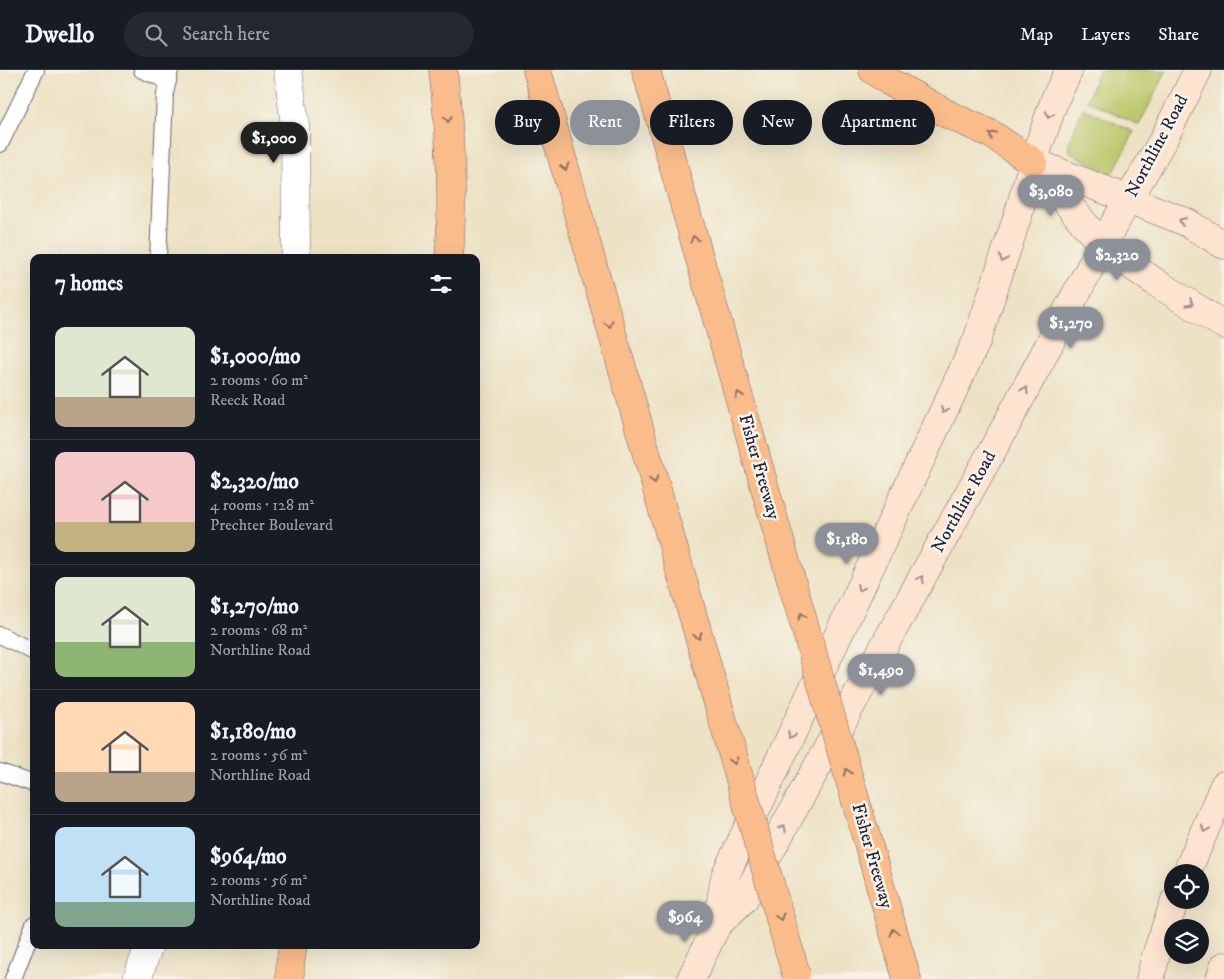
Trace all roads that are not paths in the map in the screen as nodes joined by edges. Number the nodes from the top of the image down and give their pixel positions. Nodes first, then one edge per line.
1 (36, 70) edge
2 (142, 70) edge
3 (288, 70) edge
4 (443, 70) edge
5 (537, 70) edge
6 (646, 70) edge
7 (872, 70) edge
8 (1069, 70) edge
9 (1198, 70) edge
10 (169, 76) edge
11 (0, 144) edge
12 (1033, 162) junction
13 (1128, 200) junction
14 (1102, 245) junction
15 (1224, 246) edge
16 (158, 254) edge
17 (296, 254) edge
18 (449, 254) edge
19 (1224, 325) edge
20 (0, 635) edge
21 (30, 650) edge
22 (0, 772) edge
23 (30, 783) edge
24 (1224, 785) edge
25 (1190, 864) edge
26 (1172, 909) edge
27 (717, 925) junction
28 (30, 934) edge
29 (147, 949) edge
30 (292, 949) edge
31 (1224, 966) edge
32 (797, 976) edge
33 (13, 979) edge
34 (136, 979) edge
35 (290, 979) edge
36 (691, 979) edge
37 (907, 979) edge
38 (1150, 979) edge
39 (1220, 979) edge

1 - 11 lane
2 - 10 lane
3 - 17 street
4 -> 18 highway
5 -> 32 highway, bridge
37 -> 6 highway, Fisher Freeway, bridge
12 -> 7 highway
8 -> 12 main road, Northline Road
9 - 13 main road, Northline Road
10 - 16 lane
12 - 13 main road
12 - 14 main road
12 -> 27 main road, Northline Road
13 - 14 main road, Northline Road
15 -> 13 main road
14 -> 19 main road
27 -> 14 main road, Northline Road
20 - 21 lane
22 - 23 lane
24 -> 25 main road
26 - 38 main road
27 - 36 main road, Northline Road
28 - 33 lane
29 - 34 street
30 - 35 highway
31 - 39 main road

